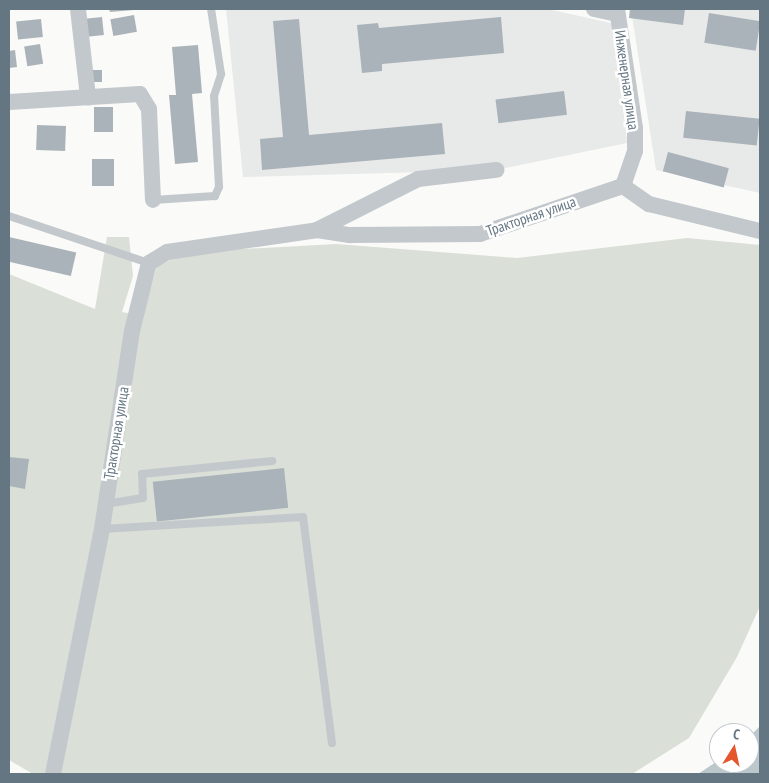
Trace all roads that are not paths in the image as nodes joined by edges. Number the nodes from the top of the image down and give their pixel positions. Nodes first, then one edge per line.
1 (78, 9) edge
2 (212, 9) edge
3 (594, 9) edge
4 (617, 11) edge
5 (88, 97) junction
6 (9, 102) edge
7 (496, 170) dead end
8 (622, 186) junction
9 (153, 200) joint
10 (9, 216) edge
11 (317, 230) junction
12 (760, 231) edge
13 (149, 264) junction
14 (272, 461) dead end
15 (105, 504) junction
16 (102, 529) junction
17 (332, 743) dead end
18 (53, 774) edge

1 - 5 street
2 - 9 lane
3 - 4 street
4 - 8 street, Инженерная улица
5 - 6 street
5 - 9 street
7 - 11 street, Тракторная улица
8 - 11 street, Тракторная улица
8 - 12 street
10 - 13 lane
11 - 13 street, Тракторная улица
13 - 15 street, Тракторная улица
14 - 15 lane
15 - 16 street, Тракторная улица
16 - 17 lane
16 - 18 street, Тракторная улица

